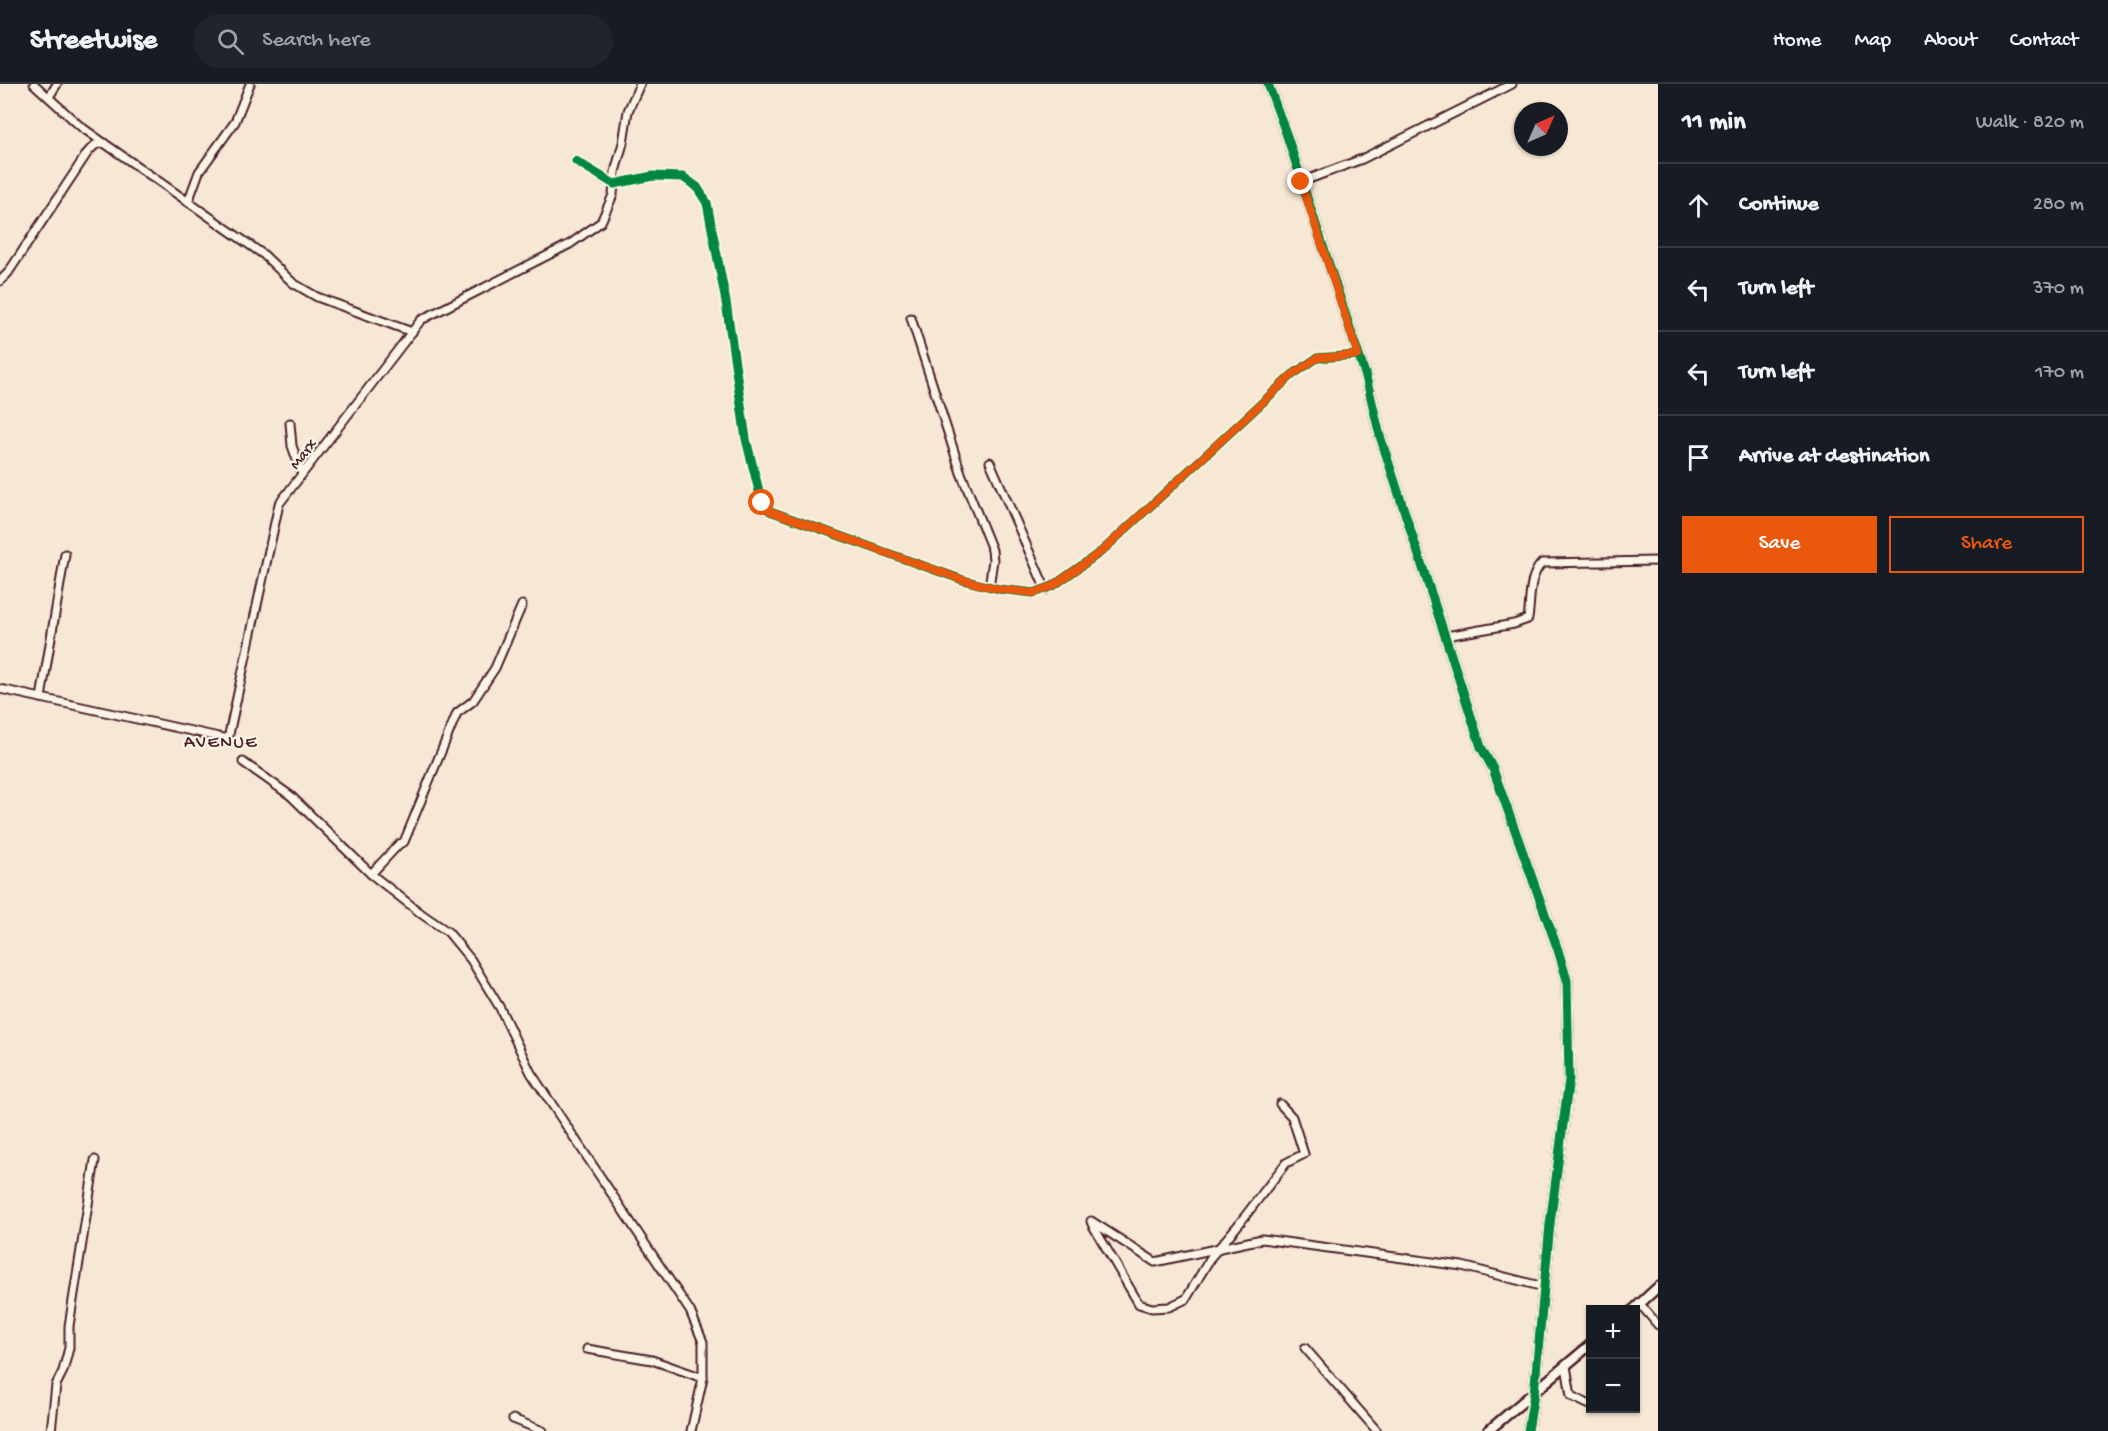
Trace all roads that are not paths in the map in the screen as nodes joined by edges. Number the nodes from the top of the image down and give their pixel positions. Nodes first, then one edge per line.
1 (34, 84) edge
2 (57, 84) edge
3 (250, 84) edge
4 (640, 84) edge
5 (1268, 84) edge
6 (1512, 84) edge
7 (49, 97) junction
8 (104, 143) junction
9 (576, 161) dead end
10 (1301, 182) junction
11 (614, 184) junction
12 (189, 202) junction
13 (0, 281) edge
14 (911, 318) dead end
15 (412, 332) junction
16 (1358, 355) junction
17 (290, 423) dead end
18 (990, 462) dead end
19 (302, 474) junction
20 (65, 554) dead end
21 (1658, 561) edge
22 (989, 587) junction
23 (1046, 590) junction
24 (522, 605) dead end
25 (1446, 636) junction
26 (0, 689) edge
27 (41, 698) junction
28 (243, 762) dead end
29 (371, 874) junction
30 (1280, 1104) dead end
31 (95, 1160) dead end
32 (1218, 1248) junction
33 (1544, 1287) junction
34 (1658, 1287) edge
35 (1638, 1305) edge
36 (1640, 1310) edge
37 (1658, 1325) edge
38 (1305, 1348) dead end
39 (1586, 1348) edge
40 (587, 1349) dead end
41 (1566, 1366) junction
42 (703, 1378) junction
43 (1534, 1394) junction
44 (1586, 1403) edge
45 (513, 1419) dead end
46 (51, 1431) edge
47 (543, 1431) edge
48 (692, 1431) edge
49 (1377, 1431) edge
50 (1488, 1431) edge
51 (1528, 1431) edge

1 - 7 street
2 - 7 street
3 - 12 street
4 - 11 street, Marx
5 - 10 street
6 - 10 street
7 - 8 street
8 - 12 street
8 - 13 street
9 - 11 street
10 - 16 street
11 - 15 street, Marx
11 - 22 street
12 - 15 street
14 - 22 street
15 - 19 street, Marx
16 - 23 street
16 - 25 street
17 - 19 street
18 - 23 street
19 - 27 street, Marx
20 - 27 street
21 - 25 street
22 - 23 street
24 - 29 street
25 - 33 street
26 - 27 street, Marx
28 - 29 street
29 - 42 street
30 - 32 street
31 - 46 street
32 - 32 street
32 - 33 street
33 - 43 street
34 - 35 street
36 - 37 street
38 - 49 street
39 - 41 street
40 - 42 street
41 - 43 street
41 - 44 street
42 - 48 street
43 - 50 street
43 - 51 street
45 - 47 street

